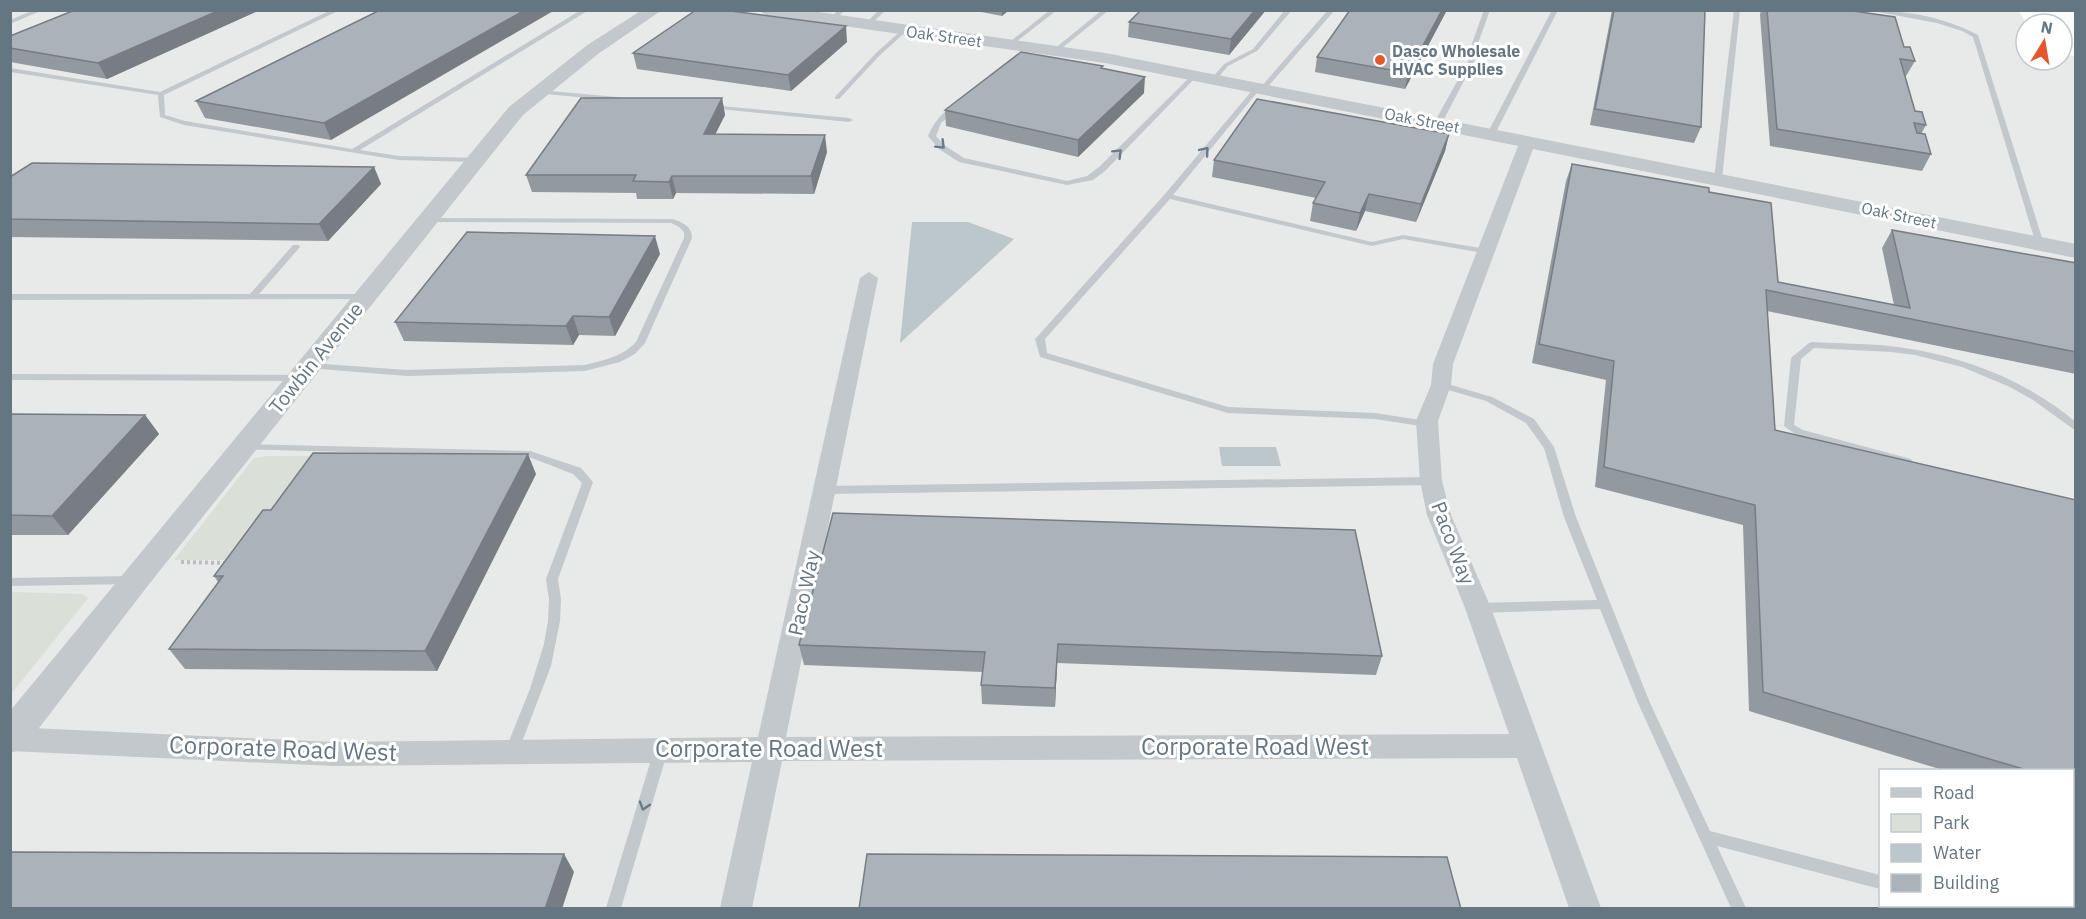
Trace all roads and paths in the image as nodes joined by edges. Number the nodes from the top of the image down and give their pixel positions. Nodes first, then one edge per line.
1 (40, 10) edge
2 (337, 10) edge
3 (586, 10) edge
4 (654, 10) edge
5 (765, 10) edge
6 (883, 10) edge
7 (1054, 10) edge
8 (1106, 10) edge
9 (1290, 10) edge
10 (1332, 10) edge
11 (1488, 10) edge
12 (1555, 10) edge
13 (1737, 10) edge
14 (1870, 10) edge
15 (837, 15) edge
16 (10, 22) edge
17 (867, 25) junction
18 (905, 30) junction
19 (1022, 49) junction
20 (1055, 51) junction
21 (10, 70) edge
22 (1194, 76) junction
23 (1213, 80) junction
24 (1260, 89) junction
25 (537, 92) junction
26 (161, 94) junction
27 (837, 98) dead end
28 (632, 100) edge
29 (966, 100) edge
30 (700, 106) edge
31 (849, 120) dead end
32 (1438, 123) junction
33 (1491, 134) junction
34 (1528, 141) junction
35 (353, 151) junction
36 (475, 160) junction
37 (1718, 179) junction
38 (1168, 196) junction
39 (426, 220) junction
40 (2040, 244) junction
41 (296, 247) edge
42 (2076, 251) edge
43 (1486, 252) junction
44 (869, 278) dead end
45 (10, 297) edge
46 (252, 297) junction
47 (365, 297) junction
48 (305, 372) junction
49 (10, 376) edge
50 (1441, 385) junction
51 (1427, 424) junction
52 (2076, 428) edge
53 (244, 447) junction
54 (1916, 464) edge
55 (1431, 481) junction
56 (825, 490) junction
57 (232, 563) edge
58 (142, 571) junction
59 (10, 582) edge
60 (1605, 604) junction
61 (1478, 608) junction
62 (10, 739) edge
63 (1527, 746) junction
64 (771, 749) junction
65 (662, 750) junction
66 (512, 752) junction
67 (1704, 836) junction
68 (1879, 881) edge
69 (613, 909) edge
70 (736, 909) edge
71 (1586, 909) edge
72 (1738, 909) edge

1 - 16 lane
2 - 26 lane
3 - 35 lane
4 - 25 street, Towbin Avenue
5 - 15 street, Oak Street
6 - 17 lane
7 - 19 lane
8 - 20 lane
9 - 23 lane
10 - 24 lane
11 - 32 lane
12 - 33 lane
13 - 37 lane
14 - 40 lane
15 - 17 street, Oak Street
17 - 18 street, Oak Street
18 - 19 street, Oak Street
18 - 27 lane
19 - 20 street, Oak Street
20 - 22 street, Oak Street
21 - 26 lane
22 - 23 street, Oak Street
29 -> 22 lane
23 - 24 street, Oak Street
24 - 32 street, Oak Street
38 -> 24 lane
25 - 28 lane
25 - 36 street, Towbin Avenue
26 - 35 lane
30 - 31 lane
32 - 33 street, Oak Street
33 - 34 street, Oak Street
34 - 37 street, Oak Street
34 - 43 street, Paco Way
35 - 36 lane
36 - 39 street, Towbin Avenue
37 - 40 street, Oak Street
38 - 43 lane
38 - 51 lane
39 - 47 street, Towbin Avenue
39 - 48 lane
40 - 42 street, Oak Street
41 - 46 lane
43 - 50 street, Paco Way
44 - 56 street, Paco Way
45 - 46 lane
46 - 47 lane
47 - 48 street, Towbin Avenue
48 - 49 lane
48 - 53 street, Towbin Avenue
50 - 51 street, Paco Way
50 - 60 lane
51 - 55 street, Paco Way
52 - 54 lane
53 - 58 street, Towbin Avenue
53 - 66 lane
55 - 56 lane
55 - 61 street, Paco Way
56 - 64 street, Paco Way
57 - 58 path
58 - 59 lane
58 - 62 street, Towbin Avenue
60 - 61 lane
60 - 67 lane
61 - 63 street, Paco Way
62 - 66 street, Corporate Road West
63 - 64 street, Corporate Road West
63 - 71 street, Paco Way
64 - 65 street, Corporate Road West
64 - 70 street, Paco Way
65 - 66 street, Corporate Road West
65 -> 69 lane
67 - 68 lane
67 - 72 lane

